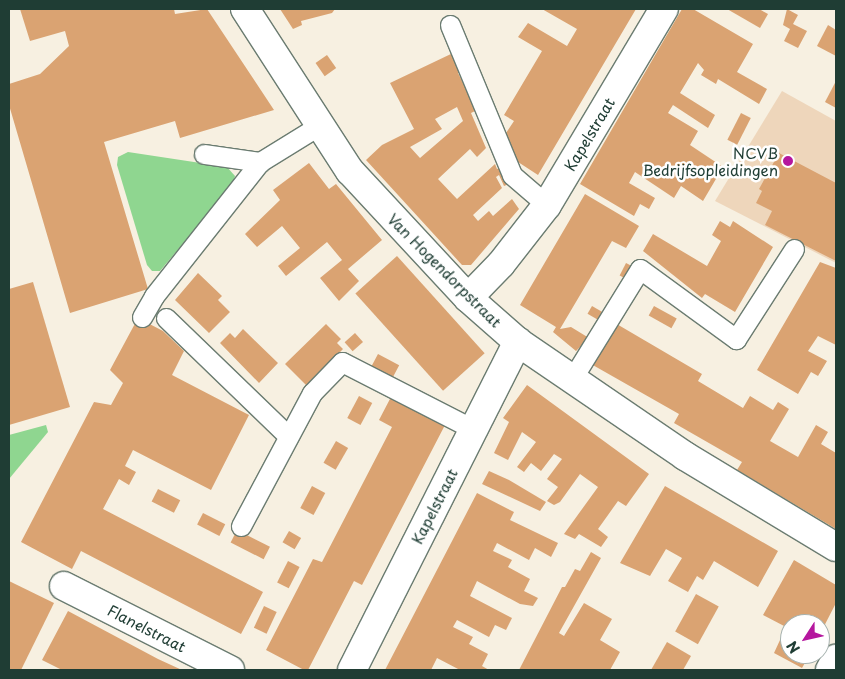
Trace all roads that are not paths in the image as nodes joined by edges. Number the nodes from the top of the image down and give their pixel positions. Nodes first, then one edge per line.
1 (245, 9) edge
2 (664, 9) edge
3 (450, 25) dead end
4 (320, 125) junction
5 (204, 154) dead end
6 (260, 162) junction
7 (547, 205) junction
8 (794, 249) dead end
9 (468, 298) junction
10 (142, 317) dead end
11 (166, 318) dead end
12 (518, 342) junction
13 (572, 379) junction
14 (473, 429) junction
15 (288, 436) junction
16 (241, 526) dead end
17 (836, 547) edge
18 (64, 586) dead end
19 (836, 659) edge
20 (230, 670) edge
21 (352, 670) edge
22 (830, 670) edge

1 - 4 street, Van Hogendorpstraat
2 - 7 street, Kapelstraat
3 - 7 lane
4 - 6 lane
4 - 9 street, Van Hogendorpstraat
5 - 6 lane
6 - 10 lane
7 - 9 street, Kapelstraat
8 - 13 lane
9 - 12 street, Van Hogendorpstraat
11 - 15 lane
12 - 13 street, Van Hogendorpstraat
12 - 14 street, Kapelstraat
13 - 17 street, Van Hogendorpstraat
14 - 15 lane
14 - 21 street, Kapelstraat
15 - 16 lane
18 - 20 street, Flanelstraat
19 - 22 street

